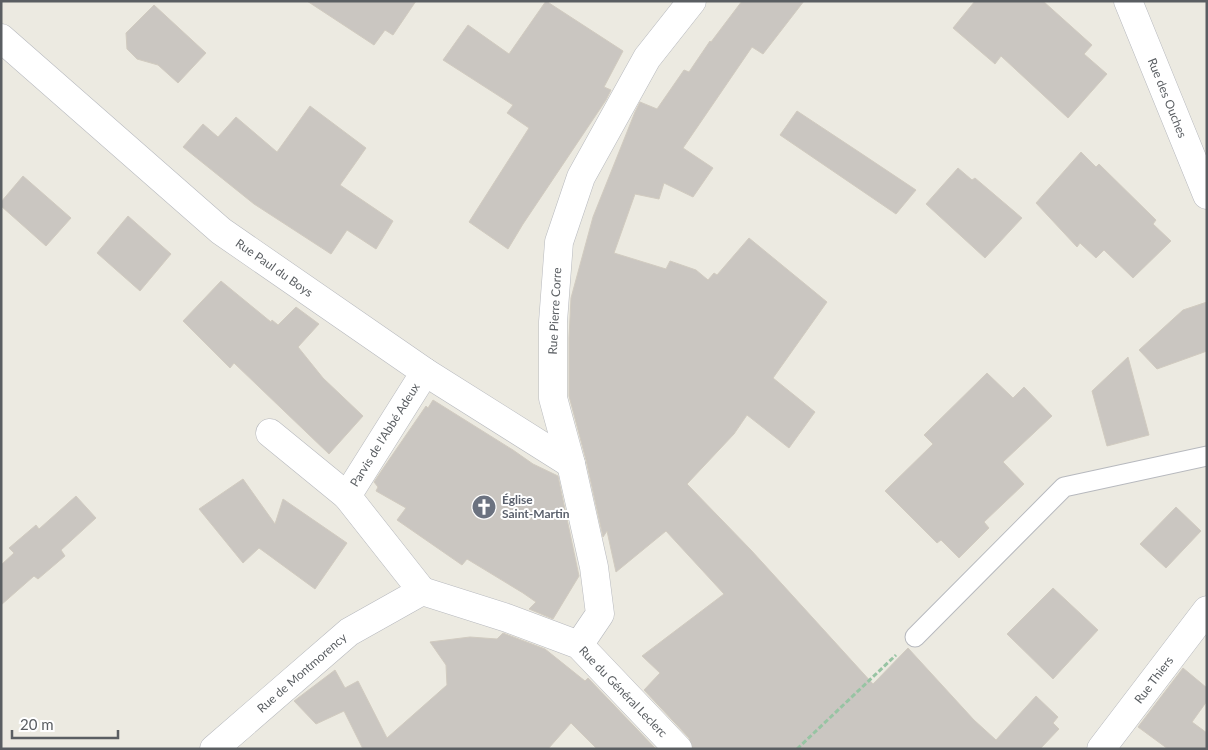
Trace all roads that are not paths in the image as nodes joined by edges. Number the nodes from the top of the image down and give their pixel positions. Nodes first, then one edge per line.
1 (692, 1) edge
2 (1128, 1) edge
3 (1, 38) edge
4 (1207, 195) edge
5 (425, 372) junction
6 (270, 433) dead end
7 (1207, 456) edge
8 (570, 464) junction
9 (347, 496) junction
10 (422, 591) junction
11 (1207, 610) edge
12 (915, 637) road end
13 (579, 645) junction
14 (214, 749) edge
15 (678, 749) edge
16 (1101, 749) edge

1 - 8 street, Rue Pierre Corre
2 - 4 street, Rue des Ouches
3 - 5 street, Rue Paul du Boys
5 - 8 street, Rue Paul du Boys
5 - 9 street, Parvis de l'Abbé Adeux
6 - 9 street
7 - 12 lane
8 - 13 street, Rue Pierre Corre
9 - 10 street, Parvis de l'Abbé Adeux
10 - 13 street, Rue du Général Leclerc
10 - 14 street, Rue de Montmorency
11 - 16 street, Rue Thiers
13 - 15 street, Rue du Général Leclerc

